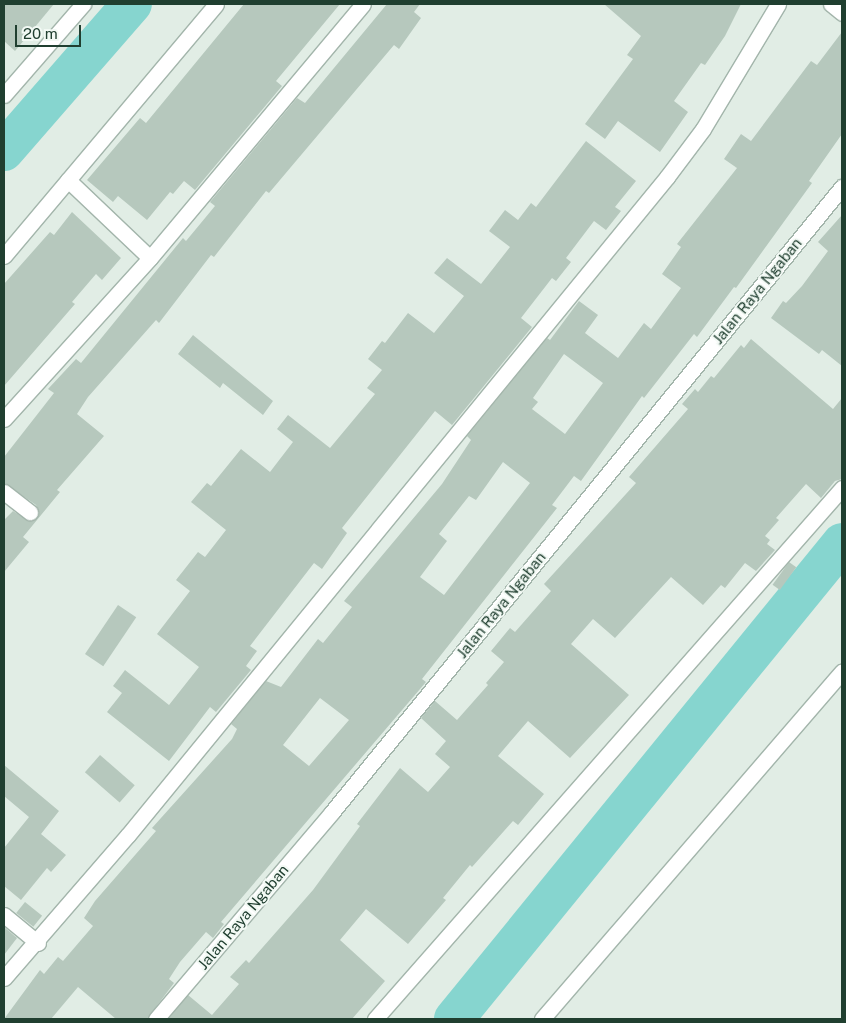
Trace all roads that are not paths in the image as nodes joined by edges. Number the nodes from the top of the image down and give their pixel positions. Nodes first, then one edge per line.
1 (83, 4) edge
2 (216, 4) edge
3 (363, 4) edge
4 (778, 4) edge
5 (831, 4) edge
6 (842, 14) edge
7 (4, 95) edge
8 (68, 180) junction
9 (842, 187) edge
10 (4, 256) edge
11 (150, 258) junction
12 (4, 419) edge
13 (842, 488) edge
14 (4, 492) edge
15 (30, 512) dead end
16 (842, 671) edge
17 (4, 915) edge
18 (38, 943) junction
19 (4, 978) edge
20 (156, 1019) edge
21 (374, 1019) edge
22 (542, 1019) edge

1 - 7 street
2 - 8 street
3 - 11 street
4 - 18 street
5 - 6 street
8 - 10 street
8 - 11 street
9 - 20 street, Jalan Raya Ngaban
11 - 12 street
13 - 21 street
14 - 15 street
16 - 22 street
17 - 18 street
18 - 19 street

